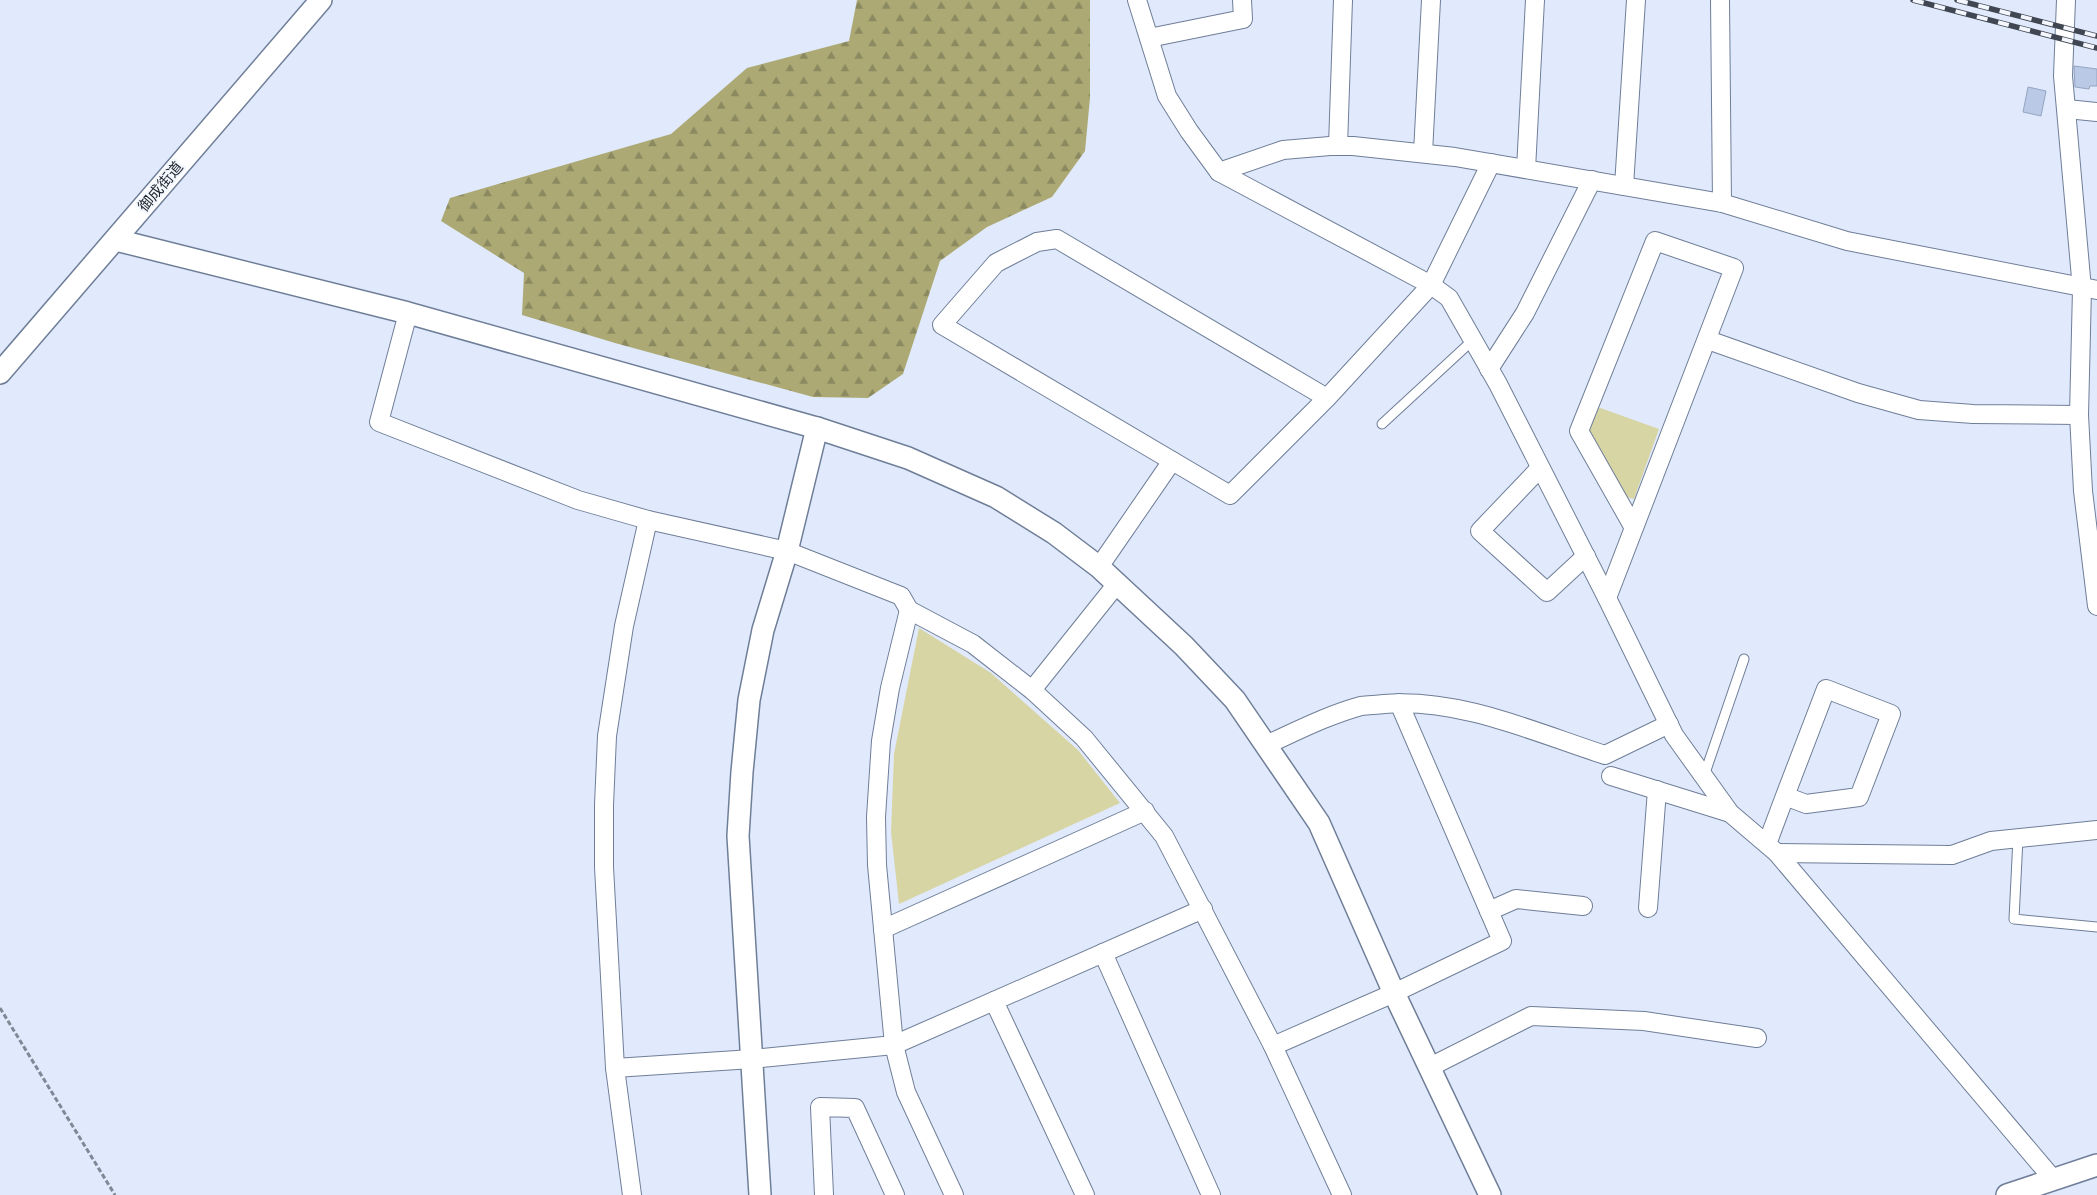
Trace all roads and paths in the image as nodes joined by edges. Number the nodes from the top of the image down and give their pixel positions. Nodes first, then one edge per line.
1 (321, 0) edge
2 (1138, 0) edge
3 (1242, 0) edge
4 (1343, 0) edge
5 (1431, 0) edge
6 (1535, 0) edge
7 (1636, 0) edge
8 (1720, 0) edge
9 (2066, 0) edge
10 (1149, 38) junction
11 (2067, 109) junction
12 (2097, 112) edge
13 (1338, 146) junction
14 (1423, 153) junction
15 (1491, 163) junction
16 (1526, 169) junction
17 (1219, 172) junction
18 (1592, 180) junction
19 (1624, 186) junction
20 (1722, 203) junction
21 (116, 240) junction
22 (1431, 285) junction
23 (2089, 289) edge
24 (408, 313) junction
25 (1473, 340) junction
26 (1708, 340) junction
27 (1489, 369) junction
28 (0, 373) edge
29 (1327, 398) junction
30 (2079, 415) junction
31 (1382, 424) dead end
32 (817, 428) junction
33 (1172, 461) junction
34 (1540, 468) junction
35 (2090, 493) edge
36 (648, 520) junction
37 (1634, 528) junction
38 (787, 551) junction
39 (1586, 556) junction
40 (1099, 567) junction
41 (1116, 585) junction
42 (1608, 598) junction
43 (2097, 606) edge
44 (909, 610) junction
45 (1744, 659) dead end
46 (1032, 690) junction
47 (1399, 703) junction
48 (1669, 724) junction
49 (1266, 745) junction
50 (1611, 776) dead end
51 (1704, 776) junction
52 (1657, 790) junction
53 (1785, 796) junction
54 (1145, 812) junction
55 (1730, 812) junction
56 (2097, 830) edge
57 (2018, 838) junction
58 (1772, 848) junction
59 (1583, 906) dead end
60 (1648, 908) dead end
61 (1203, 909) junction
62 (1489, 911) junction
63 (2097, 927) edge
64 (883, 929) junction
65 (1103, 953) junction
66 (1394, 993) junction
67 (994, 1001) junction
68 (0, 1008) edge
69 (1757, 1038) dead end
70 (894, 1045) junction
71 (1273, 1046) junction
72 (752, 1059) junction
73 (1430, 1067) junction
74 (615, 1068) junction
75 (2097, 1165) edge
76 (2049, 1186) edge
77 (115, 1195) edge
78 (632, 1195) edge
79 (760, 1195) edge
80 (824, 1195) edge
81 (894, 1195) edge
82 (952, 1195) edge
83 (1085, 1195) edge
84 (1211, 1195) edge
85 (1342, 1195) edge
86 (1490, 1195) edge
87 (2007, 1195) edge

1 - 21 street, 御成街道
2 - 10 street
3 - 10 street
4 - 13 street
5 - 14 street
6 - 16 street
7 - 19 street
8 - 20 street
9 - 11 street
10 - 17 street
11 - 12 street
11 - 23 street
13 - 14 street
13 - 17 street
14 - 15 street
15 - 16 street
15 - 22 street
16 - 18 street
17 - 22 street
18 - 19 street
18 - 27 street
19 - 20 street
20 - 23 street
21 - 24 street
21 - 28 street, 御成街道
22 - 25 street
22 - 29 street
23 - 30 street
24 - 32 street
24 - 36 street
25 - 27 street
25 - 31 lane
26 - 30 street
26 - 37 street
26 - 37 street
27 - 34 street
29 - 33 street
29 - 33 street
30 - 35 street
32 - 38 street
32 - 40 street
33 - 40 street
34 - 39 street
34 - 39 street
35 - 43 street
36 - 38 street
36 - 74 street
37 - 42 street
38 - 44 street
38 - 72 street
39 - 42 street
40 - 41 street
41 - 46 street
41 - 49 street
42 - 48 street
44 - 46 street
44 - 64 street
45 - 51 lane
46 - 54 street
47 - 48 street
47 - 49 street
47 - 62 street
48 - 51 street
49 - 66 street
50 - 52 street
51 - 55 street
52 - 55 street
52 - 60 street
53 - 53 street
53 - 58 street
54 - 61 street
54 - 64 street
55 - 58 street
56 - 57 street
57 - 58 street
57 - 63 lane
58 - 76 street
59 - 62 street
61 - 65 street
61 - 71 street
62 - 66 street
64 - 70 street
65 - 67 street
65 - 84 street
66 - 71 street
66 - 73 street
67 - 70 street
67 - 83 street
68 - 77 path
69 - 73 street
70 - 72 street
70 - 82 street
71 - 85 street
72 - 74 street
72 - 79 street
73 - 86 street
74 - 78 street
75 - 76 street
76 - 87 street
80 - 81 street

